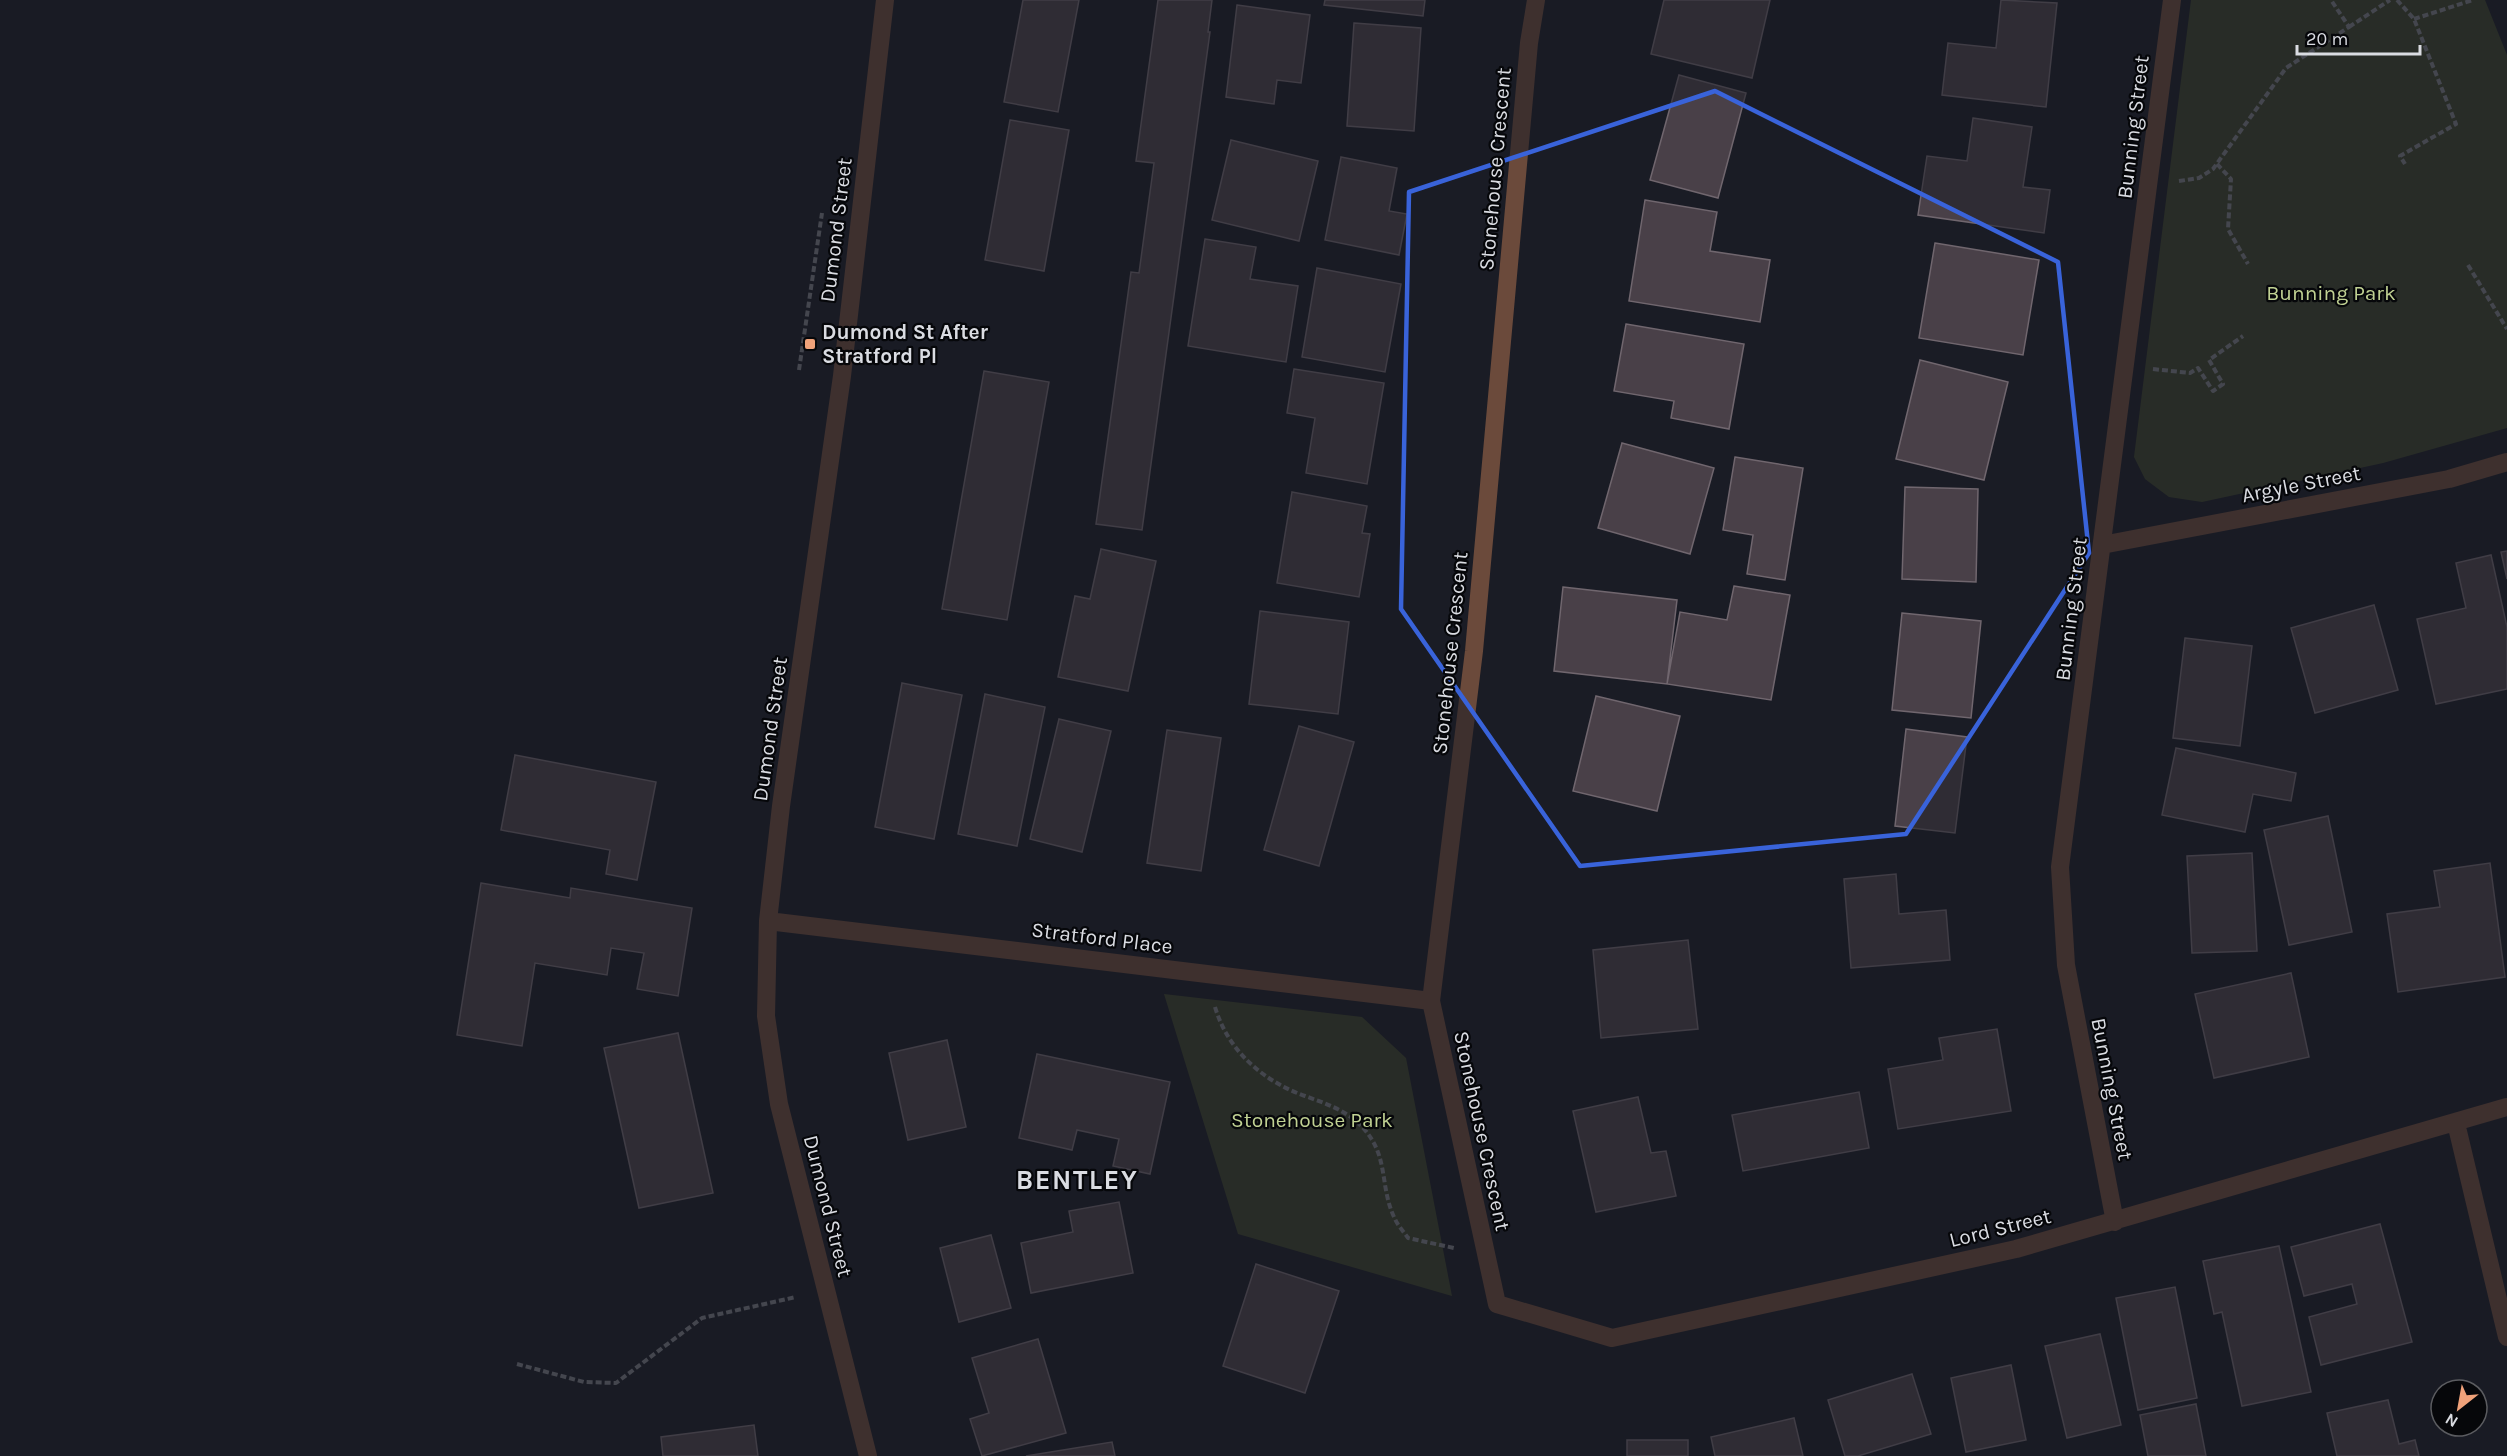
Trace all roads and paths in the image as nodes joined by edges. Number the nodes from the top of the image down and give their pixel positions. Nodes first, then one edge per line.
1 (885, 0) edge
2 (1536, 0) edge
3 (2172, 0) edge
4 (2331, 0) edge
5 (2390, 0) edge
6 (2397, 0) edge
7 (2473, 0) edge
8 (2414, 19) junction
9 (2349, 27) junction
10 (2217, 164) junction
11 (2405, 164) dead end
12 (2149, 179) junction
13 (822, 213) dead end
14 (2248, 264) dead end
15 (2468, 266) dead end
16 (2507, 329) edge
17 (2243, 336) dead end
18 (2125, 365) junction
19 (799, 370) dead end
20 (2507, 462) edge
21 (2102, 545) junction
22 (768, 921) junction
23 (1212, 997) dead end
24 (1431, 1001) junction
25 (2507, 1107) edge
26 (2456, 1123) junction
27 (2115, 1222) junction
28 (1484, 1245) junction
29 (826, 1290) junction
30 (1497, 1304) joint
31 (2507, 1337) edge
32 (517, 1364) dead end
33 (868, 1456) edge

1 - 22 street, Dumond Street
2 - 24 street, Stonehouse Crescent
3 - 12 street, Bunning Street
4 - 9 path
5 - 9 path
6 - 8 path
7 - 8 path
8 - 11 path
9 - 10 path
10 - 12 path
10 - 14 path
12 - 18 street, Bunning Street
13 - 19 path
15 - 16 path
17 - 18 path
18 - 21 street, Bunning Street
20 - 21 street, Argyle Street
21 - 27 street, Bunning Street
22 - 24 street, Stratford Place
22 - 29 street, Dumond Street
23 - 28 path
24 - 28 street, Stonehouse Crescent
25 - 26 street, Lord Street
26 - 27 street, Lord Street
26 - 31 street
27 - 30 street, Lord Street
28 - 30 street, Stonehouse Crescent
29 - 32 path
29 - 33 street, Dumond Street

